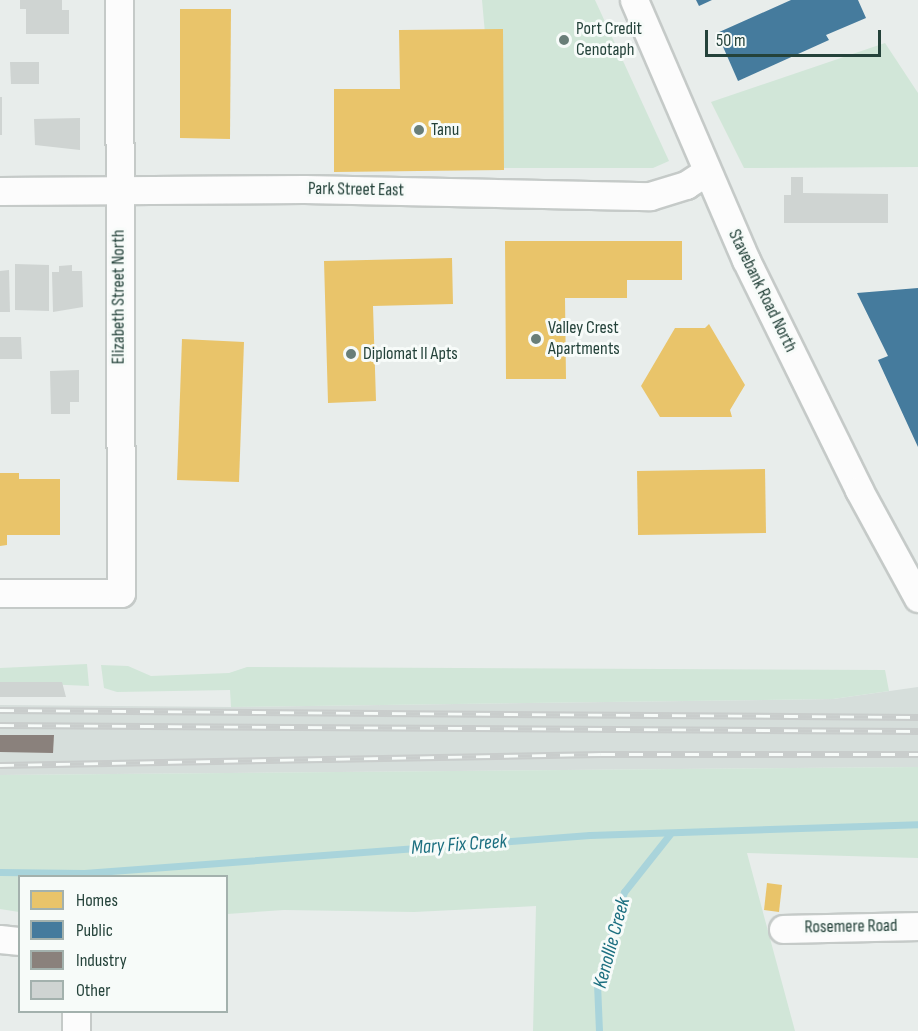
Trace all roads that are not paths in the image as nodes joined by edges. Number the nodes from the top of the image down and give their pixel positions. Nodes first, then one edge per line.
1 (118, 0) edge
2 (634, 0) edge
3 (706, 172) junction
4 (0, 191) edge
5 (118, 192) junction
6 (912, 587) edge
7 (0, 593) edge
8 (918, 926) edge
9 (783, 928) dead end
10 (0, 939) edge
11 (18, 941) edge
12 (76, 1013) edge
13 (76, 1031) edge

1 - 5 street, Elizabeth Street North
2 - 3 street, Stavebank Road North
3 - 5 street, Park Street East
3 - 6 street, Stavebank Road North
4 - 5 street, Park Street East
5 - 7 street, Elizabeth Street North
8 - 9 street, Rosemere Road
10 - 11 street
12 - 13 street

